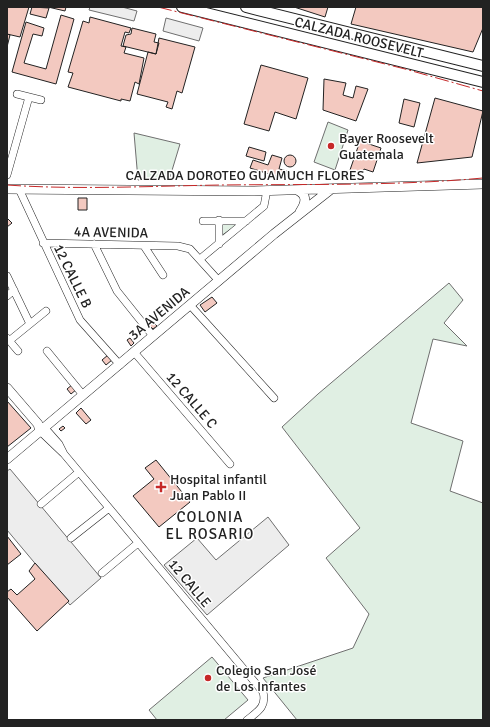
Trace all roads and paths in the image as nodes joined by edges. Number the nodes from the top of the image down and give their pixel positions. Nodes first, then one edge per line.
1 (182, 7) edge
2 (246, 7) edge
3 (402, 46) junction
4 (396, 60) junction
5 (483, 66) edge
6 (483, 82) edge
7 (17, 94) dead end
8 (30, 97) junction
9 (41, 100) dead end
10 (7, 175) edge
11 (483, 184) edge
12 (7, 189) edge
13 (19, 189) junction
14 (267, 190) junction
15 (297, 190) junction
16 (330, 190) junction
17 (300, 213) junction
18 (203, 220) dead end
19 (219, 220) junction
20 (246, 221) junction
21 (42, 243) junction
22 (94, 244) junction
23 (219, 244) junction
24 (144, 246) junction
25 (200, 259) junction
26 (163, 275) dead end
27 (7, 276) edge
28 (219, 281) junction
29 (14, 290) junction
30 (7, 296) edge
31 (190, 305) junction
32 (46, 311) dead end
33 (30, 324) junction
34 (153, 336) junction
35 (8, 339) edge
36 (18, 351) dead end
37 (47, 351) dead end
38 (134, 352) junction
39 (120, 365) junction
40 (7, 388) edge
41 (83, 395) junction
42 (274, 398) dead end
43 (41, 427) junction
44 (7, 459) edge
45 (230, 464) dead end
46 (79, 472) junction
47 (41, 504) dead end
48 (109, 508) junction
49 (72, 538) dead end
50 (138, 543) junction
51 (102, 573) dead end
52 (247, 720) edge

1 - 4 highway, CALZADA ROOSEVELT
2 - 3 highway, CALZADA ROOSEVELT
3 - 4 highway
3 - 5 highway, CALZADA ROOSEVELT
4 - 6 highway, CALZADA ROOSEVELT
7 - 8 street
8 - 9 street
8 - 10 street
11 - 16 main road, CALZADA DOROTEO GUAMUCH FLORES
12 - 13 main road, CALZADA DOROTEO GUAMUCH FLORES
13 - 14 main road, CALZADA DOROTEO GUAMUCH FLORES
13 - 21 street, 12 CALLE B
14 - 15 main road, CALZADA DOROTEO GUAMUCH FLORES
14 - 20 street
15 - 16 main road, CALZADA DOROTEO GUAMUCH FLORES
15 - 17 main road
16 - 17 main road, 3A AVENIDA
17 - 28 main road, 3A AVENIDA
18 - 19 street
19 - 20 street
19 - 23 street
20 - 23 street
21 - 22 street, 4A AVENIDA
21 - 39 street, 12 CALLE B
22 - 24 street, 4A AVENIDA
22 - 34 street
23 - 25 street
24 - 25 street, 4A AVENIDA
24 - 26 street
25 - 28 street
27 - 29 street
28 - 31 main road, 3A AVENIDA
29 - 30 street
29 - 33 street
31 - 34 main road, 3A AVENIDA
31 - 42 street
32 - 33 street
33 - 35 street
34 - 38 main road, 3A AVENIDA
35 - 36 street
37 - 41 street
38 - 39 main road, 3A AVENIDA
38 - 45 street, 12 CALLE C
39 - 41 main road, 3A AVENIDA
40 - 43 main road, 12 CALLE
41 - 43 main road, 3A AVENIDA
43 - 44 main road, 3A AVENIDA
43 - 46 street, 12 CALLE
46 - 47 street
46 - 48 street, 12 CALLE
48 - 49 street
48 - 50 street, 12 CALLE
50 - 51 street
50 - 52 street, 12 CALLE

